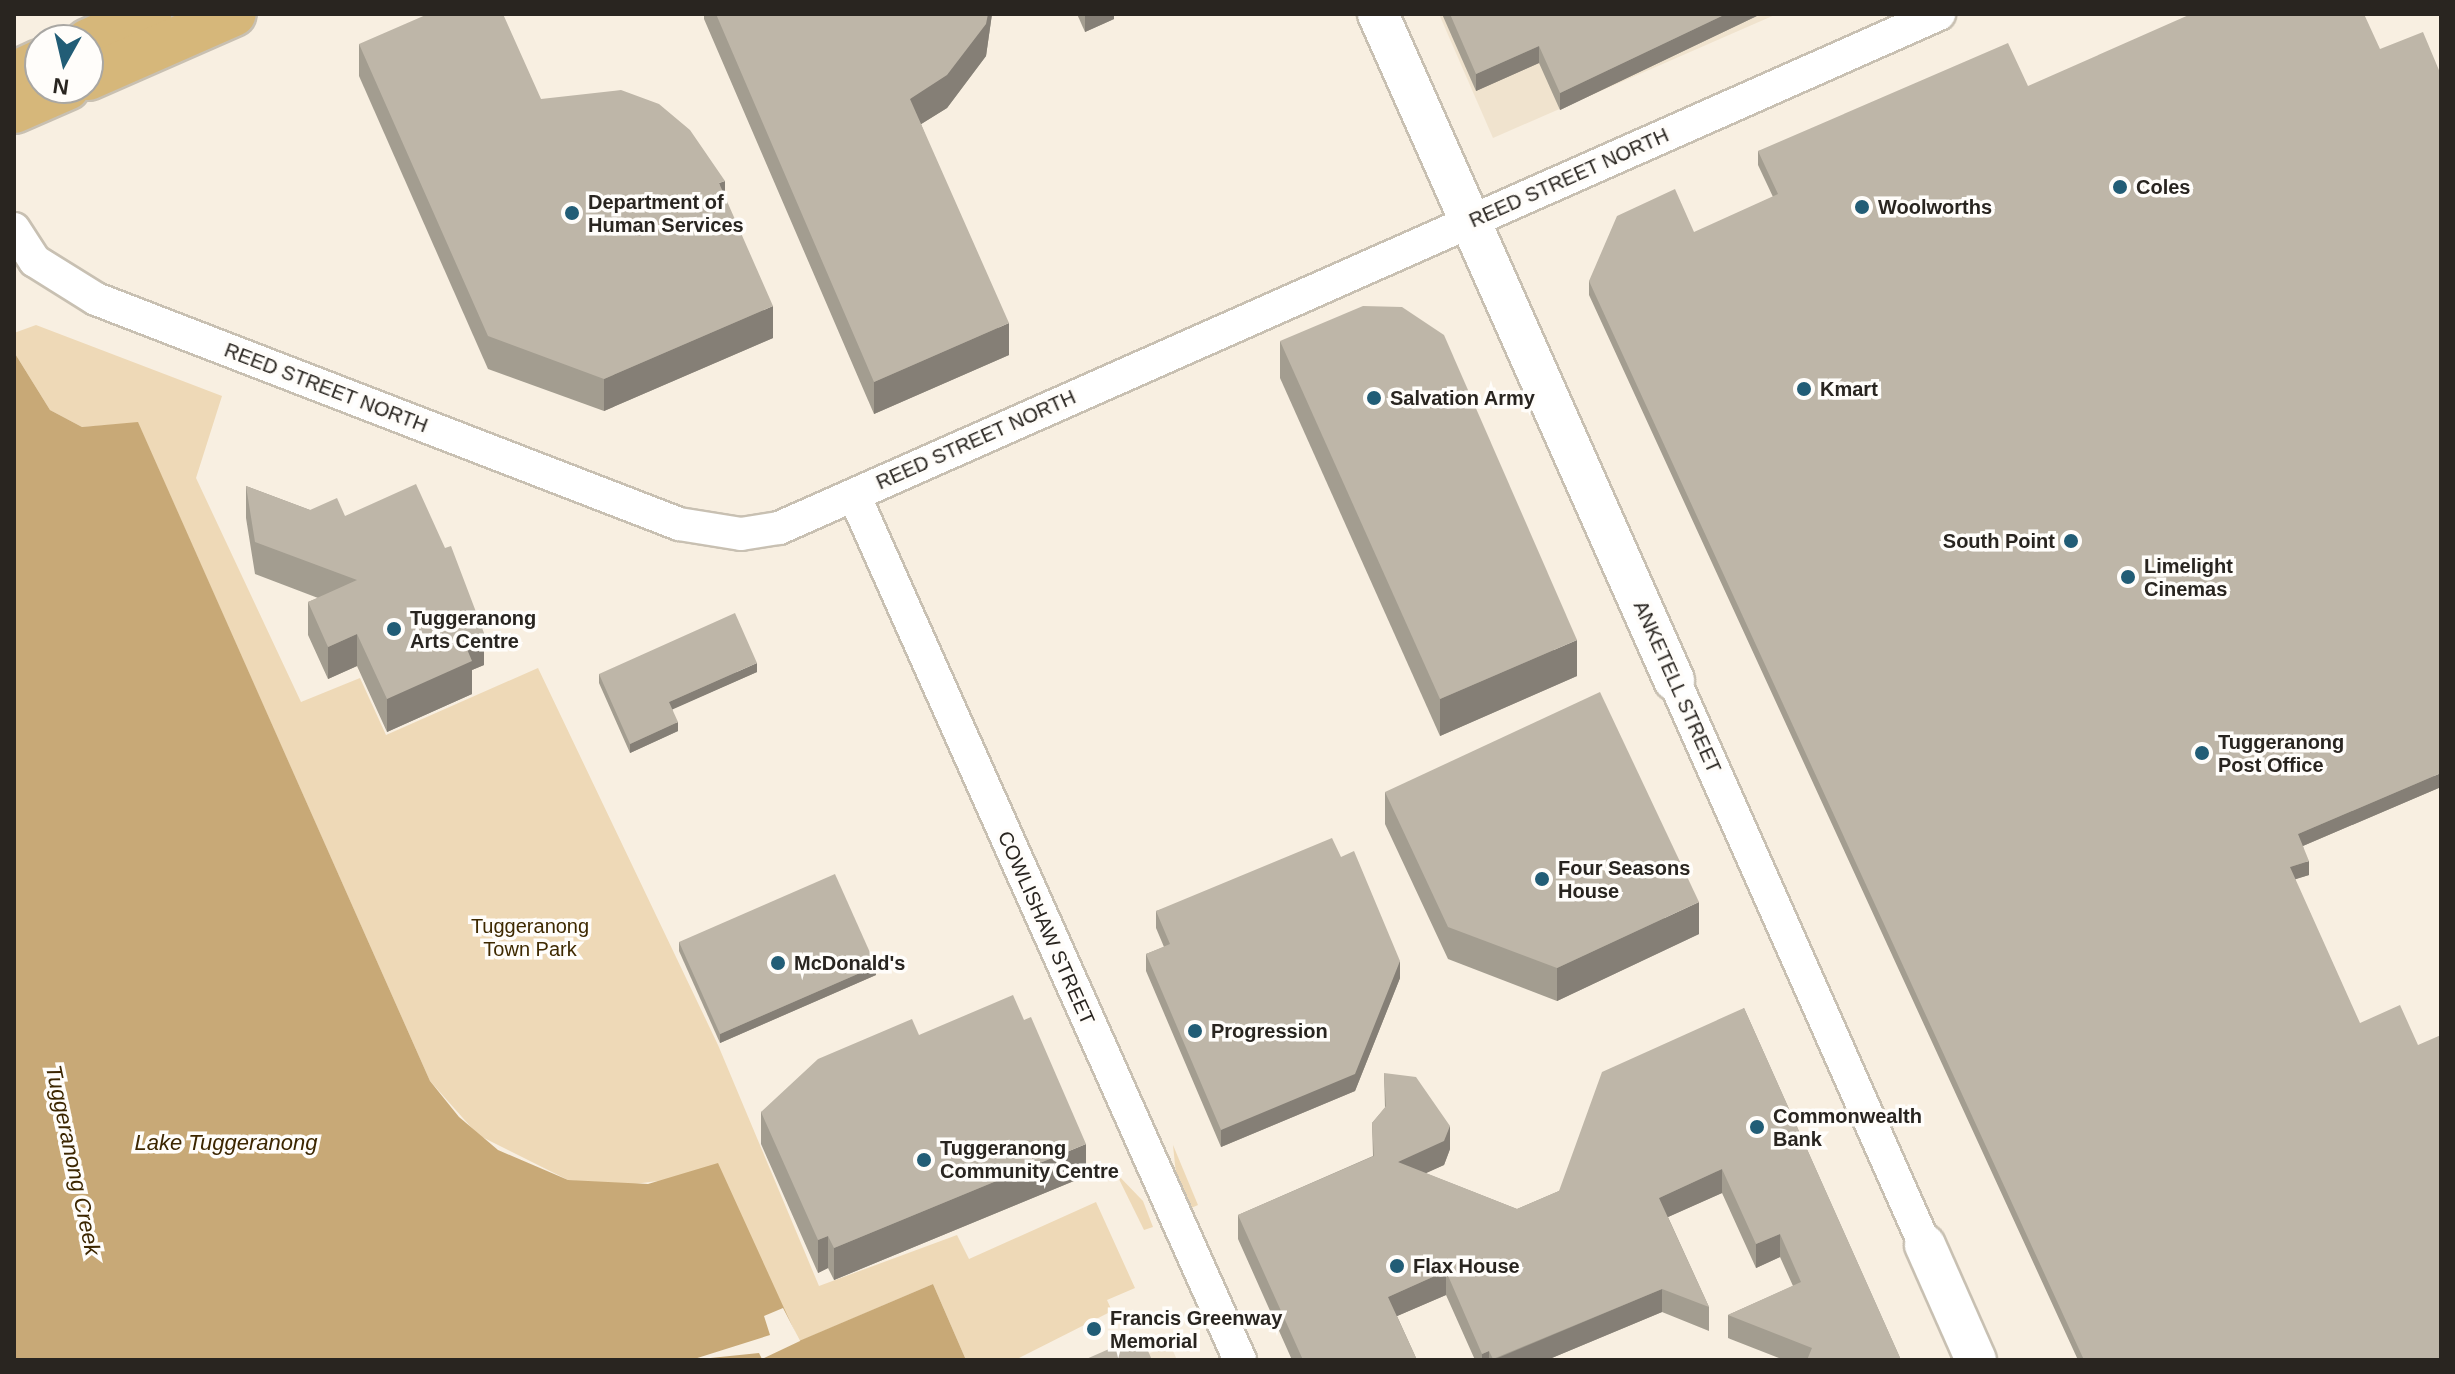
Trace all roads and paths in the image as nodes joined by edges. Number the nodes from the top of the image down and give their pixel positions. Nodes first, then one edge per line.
1 (149, 14) edge
2 (234, 14) edge
3 (1378, 14) edge
4 (1939, 14) edge
5 (104, 34) edge
6 (104, 71) edge
7 (1470, 222) junction
8 (14, 229) edge
9 (854, 495) junction
10 (1674, 680) joint
11 (1925, 1245) joint
12 (1240, 1360) edge
13 (1976, 1360) edge

1 - 5 main road
2 - 6 main road
3 - 7 street, ANKETELL STREET
4 - 7 street, REED STREET NORTH
7 - 9 street, REED STREET NORTH
7 - 10 street, ANKETELL STREET
8 - 9 street, REED STREET NORTH
9 - 12 street, COWLISHAW STREET
10 - 11 street, ANKETELL STREET
11 - 13 street, ANKETELL STREET

